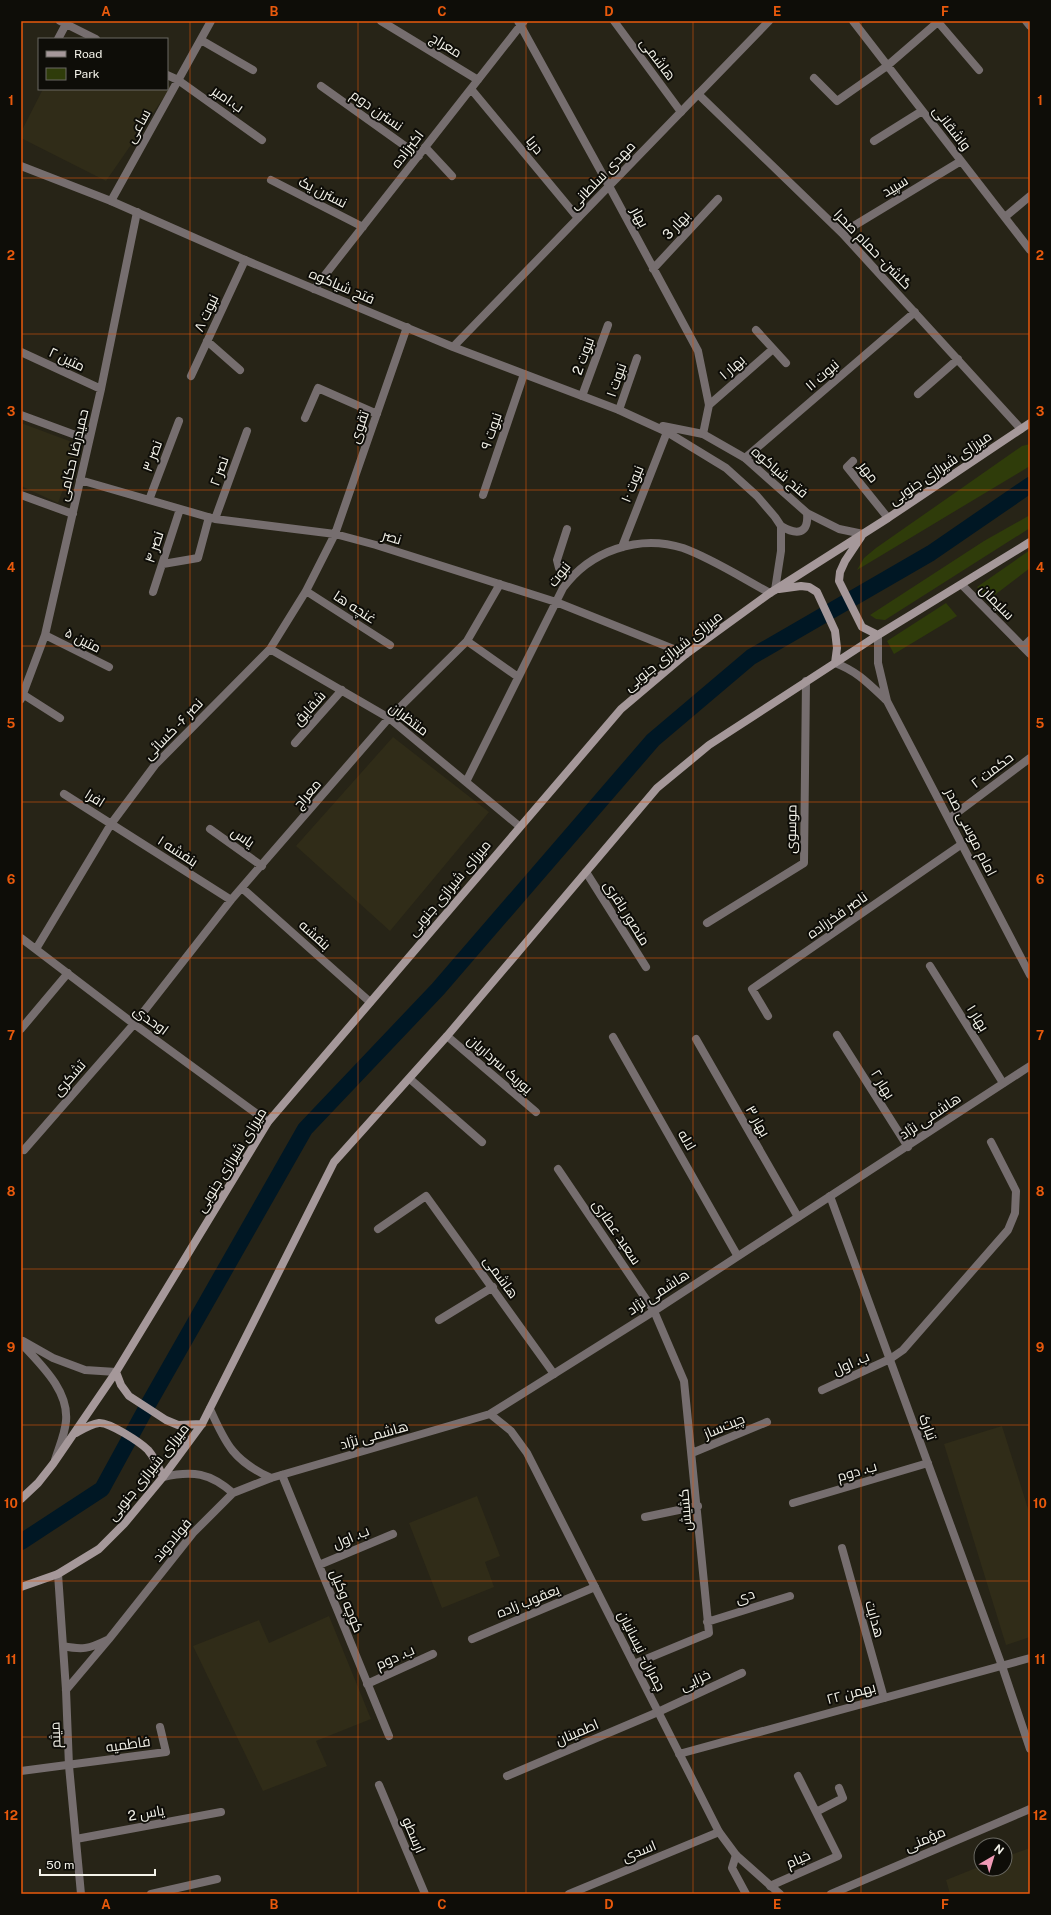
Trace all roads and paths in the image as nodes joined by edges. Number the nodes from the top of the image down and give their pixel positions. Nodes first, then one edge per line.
1 (211, 21) edge
2 (381, 21) edge
3 (614, 21) edge
4 (769, 21) edge
5 (853, 21) edge
6 (939, 21) edge
7 (1026, 21) edge
8 (63, 22) edge
9 (521, 23) edge
10 (1030, 26) edge
11 (58, 38) edge
12 (94, 38) edge
13 (201, 40) junction
14 (887, 66) junction
15 (254, 70) dead end
16 (979, 70) dead end
17 (168, 75) edge
18 (814, 78) dead end
19 (178, 80) junction
20 (478, 80) junction
21 (321, 86) dead end
22 (471, 89) junction
23 (698, 94) junction
24 (922, 111) junction
25 (681, 112) junction
26 (262, 140) dead end
27 (874, 141) dead end
28 (425, 148) junction
29 (419, 156) junction
30 (961, 161) junction
31 (21, 166) edge
32 (452, 176) dead end
33 (271, 180) dead end
34 (609, 186) junction
35 (1030, 196) edge
36 (718, 199) dead end
37 (111, 201) junction
38 (136, 212) junction
39 (1005, 217) junction
40 (578, 218) junction
41 (363, 227) junction
42 (842, 233) junction
43 (1030, 250) edge
44 (245, 260) junction
45 (653, 269) junction
46 (314, 289) junction
47 (915, 312) junction
48 (608, 325) dead end
49 (407, 328) junction
50 (756, 330) dead end
51 (207, 341) junction
52 (454, 347) junction
53 (773, 349) junction
54 (21, 352) edge
55 (637, 358) dead end
56 (958, 359) junction
57 (786, 363) dead end
58 (240, 370) dead end
59 (524, 374) junction
60 (191, 376) dead end
61 (101, 389) junction
62 (918, 394) dead end
63 (582, 396) junction
64 (709, 405) junction
65 (619, 410) junction
66 (377, 414) junction
67 (21, 415) edge
68 (305, 418) dead end
69 (179, 421) dead end
70 (1030, 423) edge
71 (656, 425) junction
72 (1021, 429) junction
73 (247, 431) dead end
74 (667, 432) junction
75 (702, 434) junction
76 (90, 440) junction
77 (745, 458) junction
78 (853, 461) dead end
79 (80, 480) junction
80 (21, 495) edge
81 (483, 495) dead end
82 (149, 500) junction
83 (180, 509) junction
84 (807, 513) junction
85 (73, 514) junction
86 (212, 518) junction
87 (888, 518) junction
88 (781, 526) junction
89 (567, 529) dead end
90 (334, 534) junction
91 (863, 534) junction
92 (1030, 542) edge
93 (622, 547) junction
94 (163, 564) junction
95 (570, 577) junction
96 (500, 584) junction
97 (962, 585) junction
98 (306, 591) junction
99 (773, 591) junction
100 (154, 592) dead end
101 (556, 602) junction
102 (45, 635) junction
103 (878, 635) junction
104 (1030, 640) edge
105 (467, 641) junction
106 (390, 645) dead end
107 (1023, 647) junction
108 (270, 649) junction
109 (686, 654) junction
110 (1030, 654) edge
111 (835, 663) junction
112 (109, 668) dead end
113 (518, 677) junction
114 (806, 681) junction
115 (342, 690) junction
116 (22, 697) edge
117 (887, 701) junction
118 (60, 718) dead end
119 (389, 718) junction
120 (295, 742) dead end
121 (1030, 758) edge
122 (466, 782) junction
123 (64, 794) dead end
124 (950, 818) junction
125 (111, 824) junction
126 (520, 826) junction
127 (210, 829) dead end
128 (962, 844) junction
129 (262, 866) junction
130 (586, 872) junction
131 (242, 888) junction
132 (231, 900) junction
133 (707, 923) dead end
134 (21, 938) edge
135 (36, 949) junction
136 (930, 966) dead end
137 (646, 967) dead end
138 (68, 973) junction
139 (1030, 975) edge
140 (370, 1002) junction
141 (768, 1016) dead end
142 (134, 1024) junction
143 (21, 1029) edge
144 (837, 1035) dead end
145 (447, 1036) junction
146 (614, 1037) dead end
147 (696, 1039) dead end
148 (1030, 1066) edge
149 (410, 1079) junction
150 (1003, 1083) junction
151 (536, 1112) dead end
152 (268, 1122) junction
153 (482, 1142) dead end
154 (991, 1142) dead end
155 (908, 1147) junction
156 (24, 1150) dead end
157 (558, 1168) dead end
158 (830, 1196) junction
159 (798, 1217) junction
160 (378, 1229) dead end
161 (737, 1255) junction
162 (493, 1287) junction
163 (654, 1311) junction
164 (439, 1320) dead end
165 (21, 1341) edge
166 (890, 1359) junction
167 (116, 1372) junction
168 (554, 1374) junction
169 (822, 1390) dead end
170 (210, 1409) junction
171 (490, 1414) junction
172 (767, 1422) dead end
173 (202, 1424) junction
174 (73, 1435) junction
175 (692, 1454) junction
176 (928, 1463) junction
177 (53, 1464) junction
178 (282, 1476) junction
179 (163, 1477) junction
180 (271, 1478) junction
181 (233, 1493) junction
182 (21, 1499) edge
183 (792, 1503) dead end
184 (698, 1506) junction
185 (645, 1517) dead end
186 (393, 1534) dead end
187 (842, 1548) dead end
188 (318, 1565) junction
189 (58, 1574) junction
190 (21, 1587) edge
191 (595, 1587) junction
192 (790, 1596) dead end
193 (707, 1622) junction
194 (109, 1639) junction
195 (472, 1639) dead end
196 (63, 1646) junction
197 (433, 1654) dead end
198 (1030, 1658) edge
199 (634, 1664) junction
200 (1002, 1666) junction
201 (742, 1673) dead end
202 (367, 1684) junction
203 (66, 1690) junction
204 (884, 1698) junction
205 (658, 1712) junction
206 (160, 1727) dead end
207 (389, 1736) dead end
208 (1030, 1749) edge
209 (679, 1754) junction
210 (69, 1766) junction
211 (21, 1771) edge
212 (507, 1776) dead end
213 (798, 1776) dead end
214 (379, 1785) dead end
215 (839, 1788) dead end
216 (1030, 1809) edge
217 (221, 1812) dead end
218 (816, 1812) junction
219 (719, 1832) junction
220 (76, 1839) junction
221 (736, 1855) junction
222 (217, 1879) dead end
223 (770, 1886) junction
224 (81, 1894) edge
225 (151, 1894) edge
226 (425, 1894) edge
227 (569, 1894) edge
228 (746, 1894) edge
229 (780, 1894) edge
230 (831, 1894) edge

1 - 13 street, ساعی
2 - 20 street, معراج
3 - 25 street, هاشمی
4 - 23 street, مهدی سلطانی
5 - 14 street, واشقانی
6 - 14 street
6 - 16 street
7 - 10 street
8 - 11 street
8 - 12 street
9 - 20 street, اکبرزاده
9 - 34 street, بهار
13 - 15 street
13 - 19 street, ساعی
14 - 18 street
14 - 24 street, واشقانی
17 - 19 street, ب.امیر
19 - 26 street, ب.امیر
19 - 37 street, ساعی
20 - 22 street, اکبرزاده
21 - 29 street, نسترن دوم
22 - 28 street, اکبرزاده
22 - 40 street, دریا
23 - 25 street, مهدی سلطانی
23 - 42 street, گلشن - حمام صحرا
24 - 27 street
24 - 30 street, واشقانی
25 - 34 street, مهدی سلطانی
28 - 29 street, اکبرزاده
28 - 32 street
29 - 41 street, اکبرزاده
30 - 39 street, واشقانی
30 - 42 street, سپید
31 - 37 street, فتح شیاکوه
33 - 41 street, نسترن یک
34 - 40 street, مهدی سلطانی
34 - 45 street, بهار
35 - 39 street
36 - 45 street, بهار 3
37 - 38 street, فتح شیاکوه
38 - 44 street, فتح شیاکوه
38 - 61 street, حمیدرضا حکامی
39 - 43 street, واشقانی
40 - 52 street, مهدی سلطانی
41 - 46 street, اکبرزاده
42 - 47 street, گلشن - حمام صحرا
44 - 46 street, فتح شیاکوه
44 - 51 street, نبوت ۸
45 - 64 street, بهار
46 - 49 street, فتح شیاکوه
47 - 56 street, گلشن - حمام صحرا
47 - 77 street, نبوت ۱۱
48 - 63 street, نبوت 2
49 - 52 street, فتح شیاکوه
49 - 66 street, تقوی
50 - 53 street
51 - 58 street
51 - 60 street, نبوت ۸
52 - 59 street, فتح شیاکوه
53 - 57 street
53 - 64 street, بهار ۱
54 - 61 street, متین ۲
55 - 65 street, نبوت ۱
56 - 62 street
56 - 72 street, گلشن - حمام صحرا
59 - 63 street, فتح شیاکوه
59 - 81 street, نبوت ۹
61 - 76 street, حمیدرضا حکامی
63 - 65 street, فتح شیاکوه
64 - 75 street, بهار
65 - 71 street, فتح شیاکوه
66 - 68 street
66 - 90 street, تقوی
67 - 76 street
69 - 82 street, نصر ۳
70 - 72 main road, میرزای شیرازی جنوبی
71 - 74 street, فتح شیاکوه
71 - 75 street, فتح شیاکوه
72 - 87 main road, میرزای شیرازی جنوبی
73 - 86 street, نصر ۲
74 - 88 street, فتح شیاکوه
74 - 93 street, نبوت ۱۰
75 - 77 street, فتح شیاکوه
76 - 79 street, حمیدرضا حکامی
77 - 84 street, فتح شیاکوه
78 - 87 street, مهر
79 - 82 street, نصر
79 - 85 street, حمیدرضا حکامی
80 - 85 street
82 - 83 street, نصر
83 - 86 street, نصر
83 - 94 street, نصر ۴
84 - 88 street
84 - 91 street, فتح شیاکوه
85 - 102 street, حمیدرضا حکامی
86 - 90 street, نصر
86 - 94 street, نصر ۲
87 - 91 main road, میرزای شیرازی جنوبی
88 - 99 street
89 - 95 street
90 - 96 street, نصر
90 - 98 street, نصر ۶ - کسائی
91 - 99 main road, میرزای شیرازی جنوبی
91 - 103 main road
92 - 97 main road, میرزای شیرازی جنوبی
93 - 95 street, نبوت
93 - 99 street, نبوت
94 - 100 street, نصر ۴
95 - 101 street, نبوت
96 - 101 street, نصر
96 - 105 street, معراج
97 - 103 main road, میرزای شیرازی جنوبی
97 - 107 street, سلیمان
98 - 106 street, غنچه ها
98 - 108 street, نصر ۶ - کسائی
99 - 109 main road, میرزای شیرازی جنوبی
99 - 111 main road
101 - 109 street, نصر
101 - 113 street, نبوت
102 - 112 street, متین ۵
102 - 116 street, حمیدرضا حکامی
103 - 111 main road, میرزای شیرازی جنوبی
103 - 117 street, امام موسی صدر
104 - 107 street
105 - 113 street
105 - 119 street, معراج
107 - 110 street, سلیمان
108 - 115 street, منتظران
108 - 125 street, نصر ۶ - کسائی
109 - 126 main road, میرزای شیرازی جنوبی
111 - 114 main road, میرزای شیرازی جنوبی
111 - 117 street, امام موسی صدر
113 - 122 street, نبوت
114 - 130 main road, میرزای شیرازی جنوبی
114 - 133 street, موسوی
115 - 119 street, منتظران
115 - 120 street, شقایق
116 - 118 street
117 - 124 street, امام موسی صدر
119 - 122 street, منتظران
119 - 129 street, معراج
121 - 124 street, حکمت ۲
122 - 126 street, منتظران
123 - 125 street, افرا
124 - 128 street, امام موسی صدر
125 - 132 street, بنفشه ۱
125 - 135 street, نصر ۶ - کسائی
126 - 140 main road, میرزای شیرازی جنوبی
127 - 129 street, یاس
128 - 139 street, امام موسی صدر
128 - 141 street, ناصر فخرزاده
129 - 131 street, معراج
130 - 137 street, منصور باقری
130 - 145 main road, میرزای شیرازی جنوبی
131 - 132 street, معراج
131 - 140 street, بنفشه
132 - 142 street, معراج
134 - 135 street, اوحدی
135 - 138 street, اوحدی
136 - 150 street, بهار ۱
138 - 142 street, اوحدی
138 - 143 street
140 - 152 main road, میرزای شیرازی جنوبی
142 - 152 street, اوحدی
142 - 156 street, تشکری
144 - 155 street, بهار ۲
145 - 149 main road, میرزای شیرازی جنوبی
145 - 151 street, یوریک سرداریان
146 - 161 street, لاله
147 - 159 street, بهار ۳
148 - 150 street, هاشمی نژاد
149 - 153 street
149 - 170 main road, میرزای شیرازی جنوبی
150 - 155 street, هاشمی نژاد
152 - 167 main road, میرزای شیرازی جنوبی
154 - 166 street, ب. اول
155 - 158 street, هاشمی نژاد
157 - 163 street, سعید عطاری
158 - 159 street, هاشمی نژاد
158 - 166 street, تبارک
159 - 161 street, هاشمی نژاد
160 - 162 street, هاشمی
161 - 163 street, هاشمی نژاد
162 - 164 street
162 - 168 street, هاشمی
163 - 168 street, هاشمی نژاد
163 - 175 street, کشیش
165 - 167 street
165 - 177 street
166 - 169 street, ب. اول
166 - 176 street, تبارک
167 - 173 main road
167 - 174 main road, میرزای شیرازی جنوبی
168 - 171 street, هاشمی نژاد
170 - 173 main road, میرزای شیرازی جنوبی
170 - 180 street
171 - 178 street, هاشمی نژاد
171 - 191 street, چمران - نیسانیان
172 - 175 street, چیت‌ساز
173 - 179 main road, میرزای شیرازی جنوبی
174 - 177 main road, میرزای شیرازی جنوبی
174 - 179 main road
175 - 184 street, کشیش
176 - 183 street, ب. دوم
176 - 200 street, تبارک
177 - 182 main road, میرزای شیرازی جنوبی
178 - 180 street, هاشمی نژاد
178 - 188 street, کوچه وکیل
179 - 181 street
179 - 189 main road, میرزای شیرازی جنوبی
180 - 181 street, فولادوند
181 - 194 street, فولادوند
184 - 185 street
184 - 193 street, کشیش
186 - 188 street, ب. اول
187 - 204 street, هدایت
188 - 202 street, کوچه وکیل
189 - 190 main road, میرزای شیرازی جنوبی
189 - 196 street, میثم
191 - 195 street, یعقوب زاده
191 - 199 street, چمران - نیسانیان
192 - 193 street, دی
193 - 199 street, کشیش
194 - 196 street
194 - 203 street, فولادوند
196 - 203 street, میثم
197 - 202 street, ب. دوم
198 - 200 street, ۲۲ بهمن
199 - 205 street, چمران - نیسانیان
200 - 204 street, ۲۲ بهمن
200 - 208 street, تبارک
201 - 205 street, خزایی
202 - 207 street, کوچه وکیل
203 - 210 street, میثم
204 - 209 street, ۲۲ بهمن
205 - 209 street, چمران - نیسانیان
205 - 212 street, اطمینان
206 - 210 street, فاطمیه
209 - 219 street, چمران - نیسانیان
210 - 211 street
210 - 220 street, میثم
213 - 218 street
214 - 226 street, ارسطو
215 - 218 street
216 - 230 street, مؤمنی
217 - 220 street, یاس 2
218 - 223 street, خیام
219 - 221 street, چمران - نیسانیان
219 - 227 street, اسدی
220 - 224 street, میثم
221 - 223 street, چمران - نیسانیان
221 - 228 street
222 - 225 street
223 - 229 street, چمران - نیسانیان

